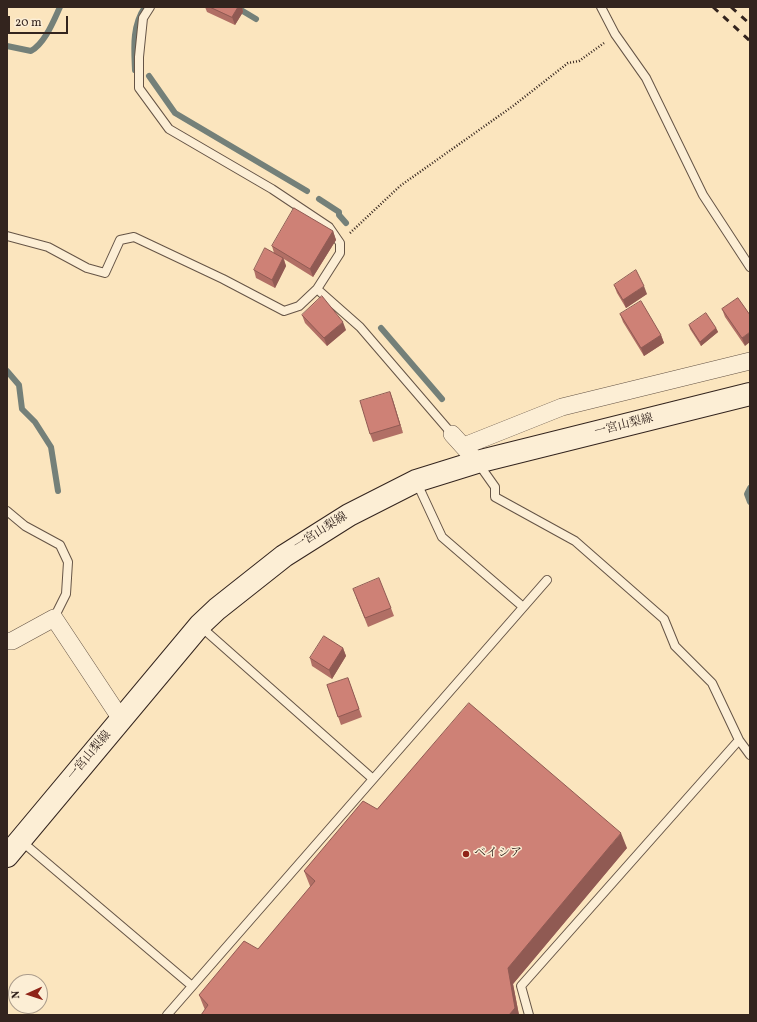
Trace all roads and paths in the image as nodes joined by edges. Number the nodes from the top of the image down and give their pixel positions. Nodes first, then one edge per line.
1 (150, 7) edge
2 (601, 7) edge
3 (615, 34) junction
4 (7, 236) edge
5 (340, 243) junction
6 (750, 267) edge
7 (317, 289) junction
8 (750, 361) edge
9 (750, 394) edge
10 (464, 448) junction
11 (416, 481) junction
12 (7, 511) edge
13 (547, 580) dead end
14 (522, 606) junction
15 (54, 618) junction
16 (200, 625) junction
17 (7, 641) edge
18 (121, 719) junction
19 (739, 740) junction
20 (750, 755) edge
21 (373, 779) junction
22 (14, 848) edge
23 (192, 986) junction
24 (167, 1015) edge
25 (529, 1015) edge

1 - 5 lane
2 - 3 lane
3 - 5 path
3 - 6 lane
4 - 7 lane
5 - 7 lane
7 - 10 lane
8 - 10 street
9 - 10 main road, 一宮山梨線
10 - 11 main road, 一宮山梨線
10 - 19 lane
11 - 14 lane
11 - 16 main road, 一宮山梨線
12 - 15 lane
13 - 14 lane
14 - 21 lane
15 - 17 street
15 - 18 street
16 - 18 main road, 一宮山梨線
16 - 21 lane
18 - 22 main road, 一宮山梨線
19 - 20 lane
19 - 25 lane
21 - 23 lane
22 - 23 lane
23 - 24 lane

